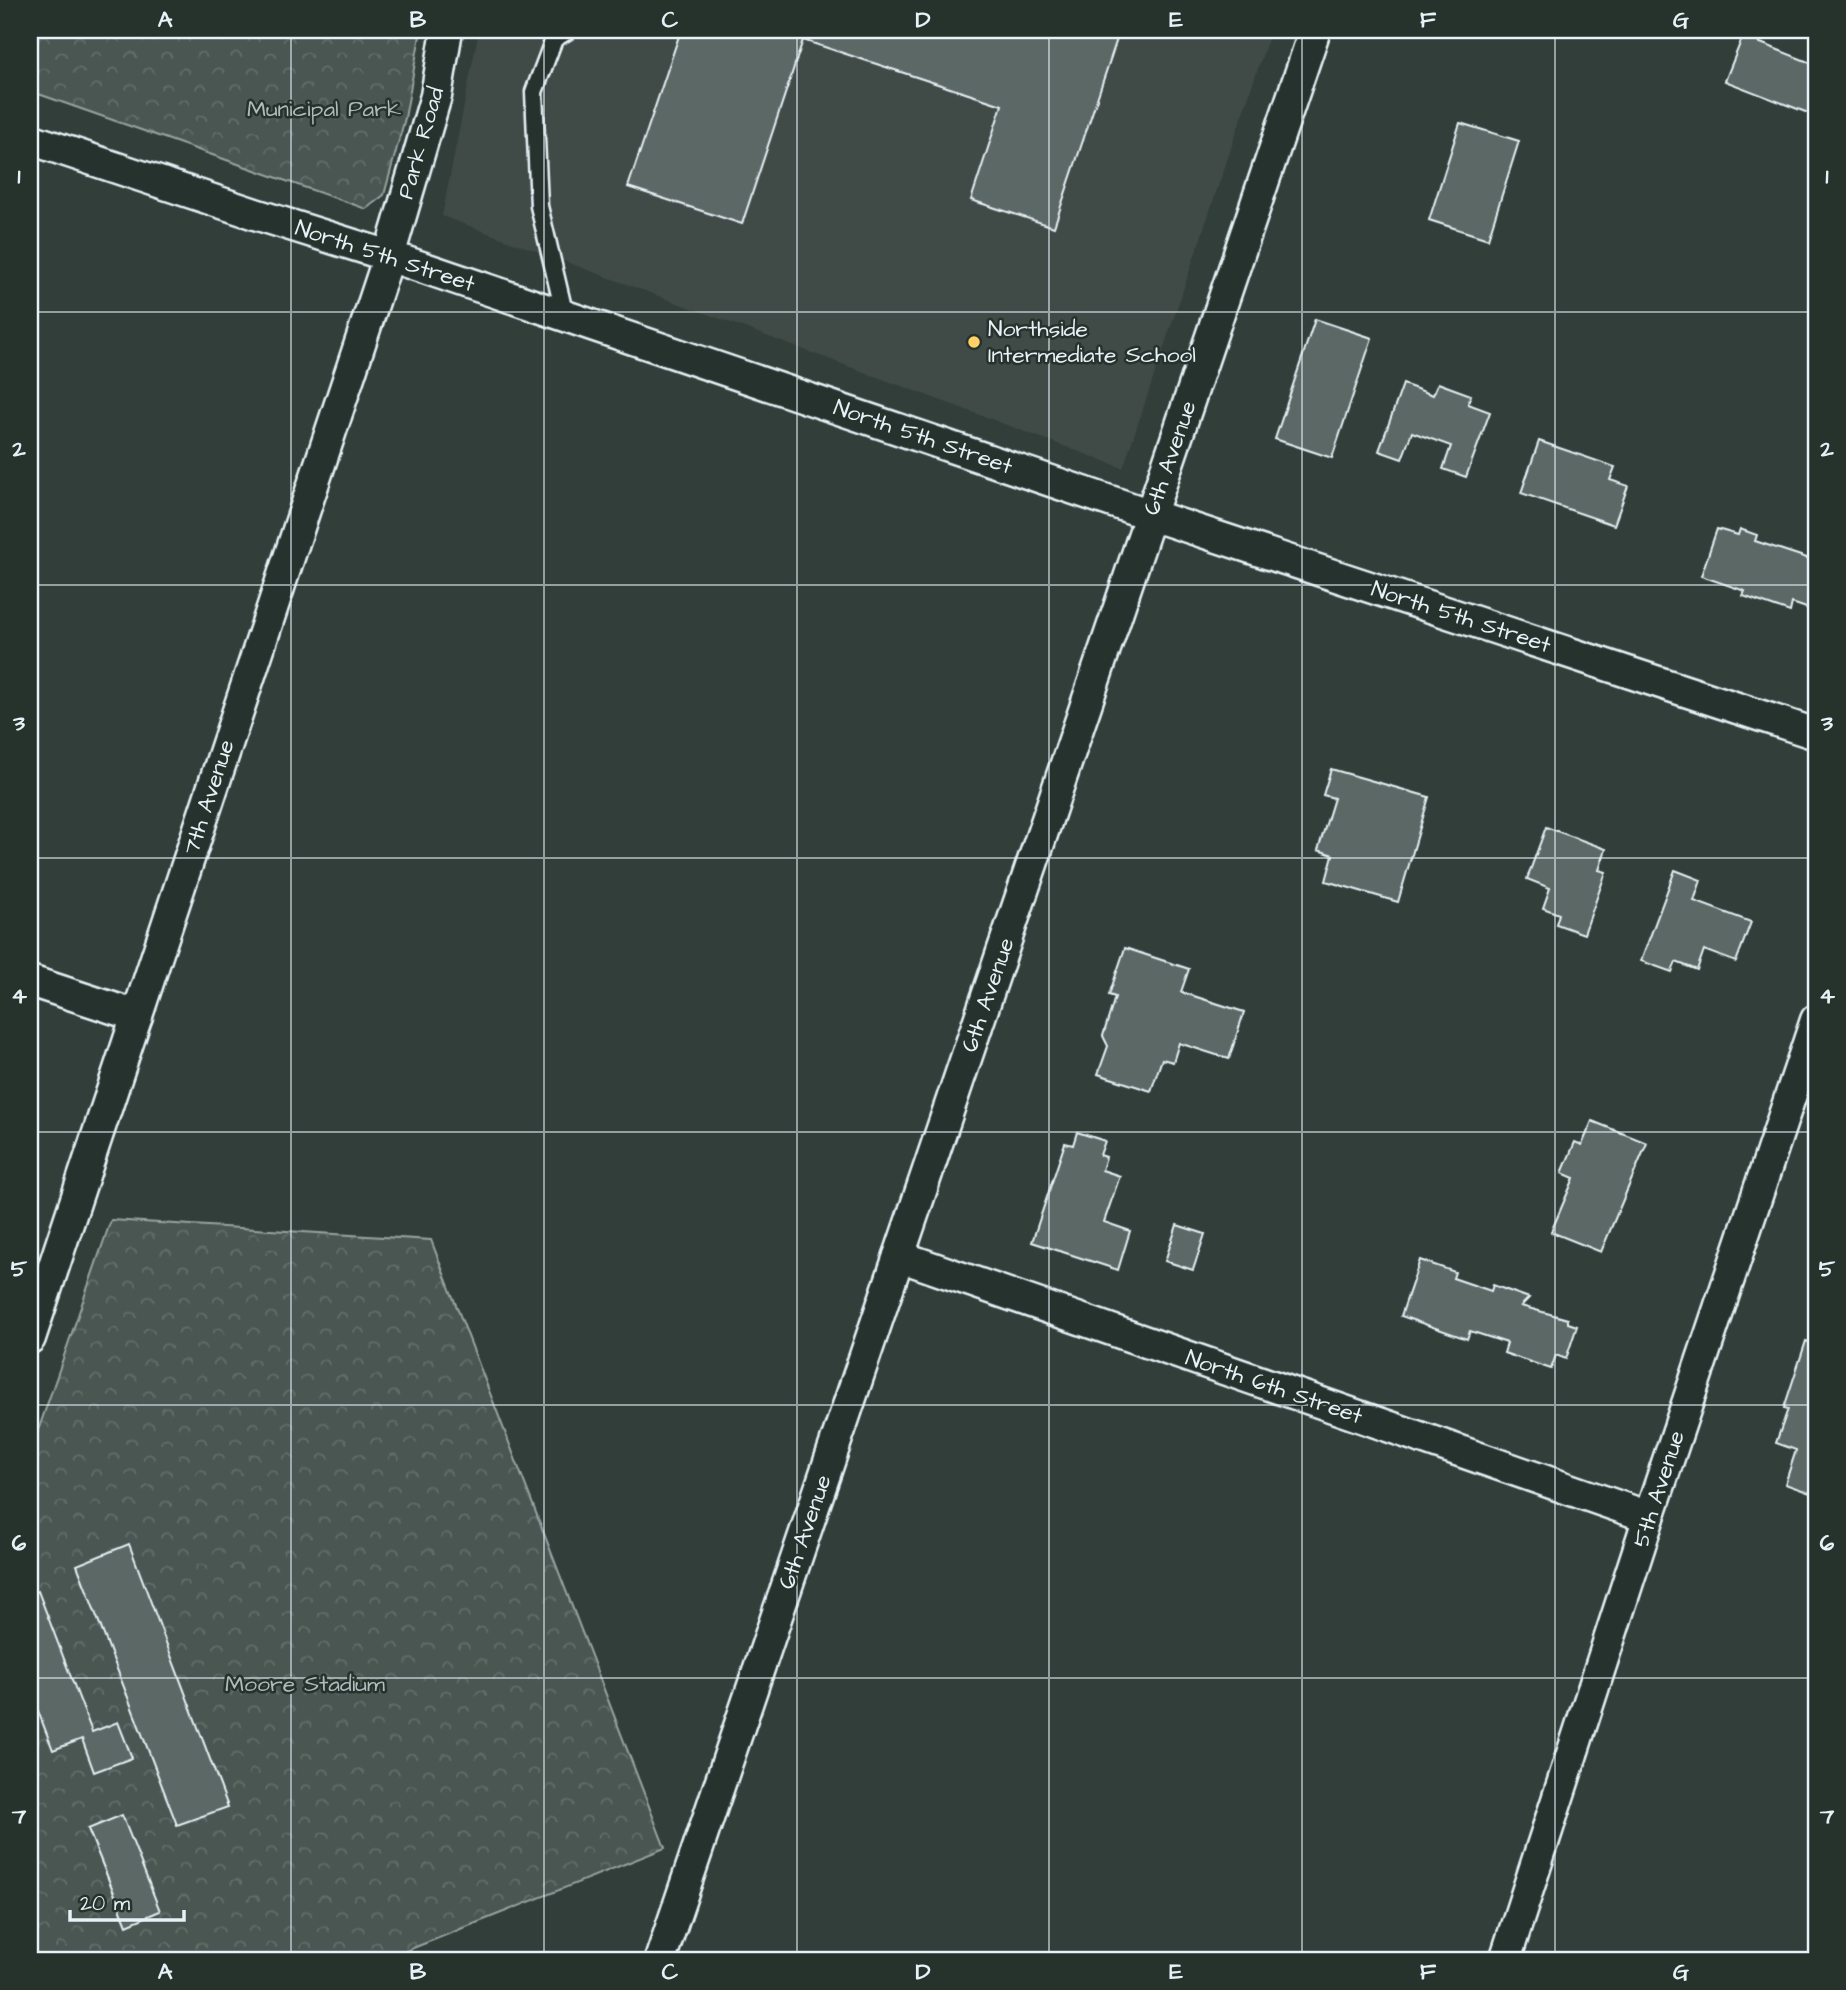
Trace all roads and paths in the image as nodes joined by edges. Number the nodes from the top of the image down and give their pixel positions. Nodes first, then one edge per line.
1 (447, 30) edge
2 (569, 30) edge
3 (1315, 30) edge
4 (556, 34) edge
5 (30, 139) edge
6 (389, 256) junction
7 (565, 316) junction
8 (1151, 515) junction
9 (1816, 734) edge
10 (30, 981) edge
11 (136, 1016) junction
12 (1816, 1020) edge
13 (899, 1256) junction
14 (30, 1338) edge
15 (1649, 1517) junction
16 (660, 1960) edge
17 (1505, 1960) edge

1 - 6 street, Park Road
2 - 4 lane
3 - 8 street, 6th Avenue
4 - 7 lane
5 - 6 street, North 5th Street
6 - 7 street, North 5th Street
6 - 11 street, 7th Avenue
7 - 8 street, North 5th Street
8 - 9 street, North 5th Street
8 - 13 street, 6th Avenue
10 - 11 street
11 - 14 street, 7th Avenue
12 - 15 street, 5th Avenue
13 - 15 street, North 6th Street
13 - 16 street, 6th Avenue
15 - 17 street, 5th Avenue

